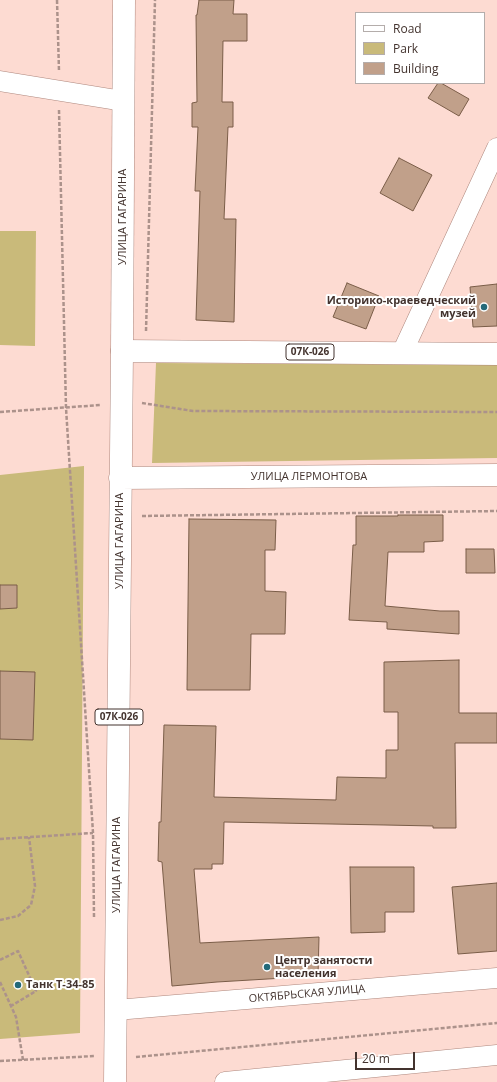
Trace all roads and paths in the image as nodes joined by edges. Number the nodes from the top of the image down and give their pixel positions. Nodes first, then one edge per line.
1 (57, 0) edge
2 (124, 0) edge
3 (0, 81) edge
4 (59, 90) junction
5 (123, 101) junction
6 (497, 148) edge
7 (122, 351) junction
8 (402, 353) junction
9 (497, 354) edge
10 (121, 403) junction
11 (66, 408) junction
12 (0, 412) edge
13 (497, 412) edge
14 (497, 475) edge
15 (120, 478) junction
16 (497, 511) edge
17 (141, 516) dead end
18 (118, 832) junction
19 (93, 833) junction
20 (29, 836) junction
21 (0, 838) edge
22 (0, 920) edge
23 (94, 920) dead end
24 (0, 960) edge
25 (497, 978) edge
26 (0, 984) edge
27 (11, 1006) junction
28 (116, 1010) junction
29 (497, 1023) edge
30 (497, 1055) edge
31 (23, 1060) junction
32 (106, 1060) junction
33 (0, 1061) edge
34 (115, 1082) edge
35 (225, 1082) edge

1 - 4 path
2 - 5 main road, УЛИЦА ГАГАРИНА
3 - 4 street
4 - 5 street
4 - 11 path
5 - 7 main road, УЛИЦА ГАГАРИНА
6 - 8 street
7 - 8 main road, 07К-026
7 - 10 main road, УЛИЦА ГАГАРИНА / 07К-026
8 - 9 main road, 07К-026
10 - 11 path
10 - 13 path
10 - 15 main road, УЛИЦА ГАГАРИНА / 07К-026
11 - 12 path
11 - 19 path
14 - 15 main road, УЛИЦА ЛЕРМОНТОВА
15 - 18 main road, УЛИЦА ГАГАРИНА / 07К-026
16 - 17 path
18 - 19 path
18 - 28 main road, УЛИЦА ГАГАРИНА / 07К-026
19 - 20 path
19 - 23 path
20 - 21 path
20 - 22 path
24 - 27 path
25 - 28 street, ОКТЯБРЬСКАЯ УЛИЦА
26 - 27 path
27 - 31 path
28 - 32 main road, УЛИЦА ГАГАРИНА / 07К-026
29 - 32 path
30 - 35 street
31 - 32 path
31 - 33 path
32 - 34 main road, УЛИЦА ГАГАРИНА / 07К-026

